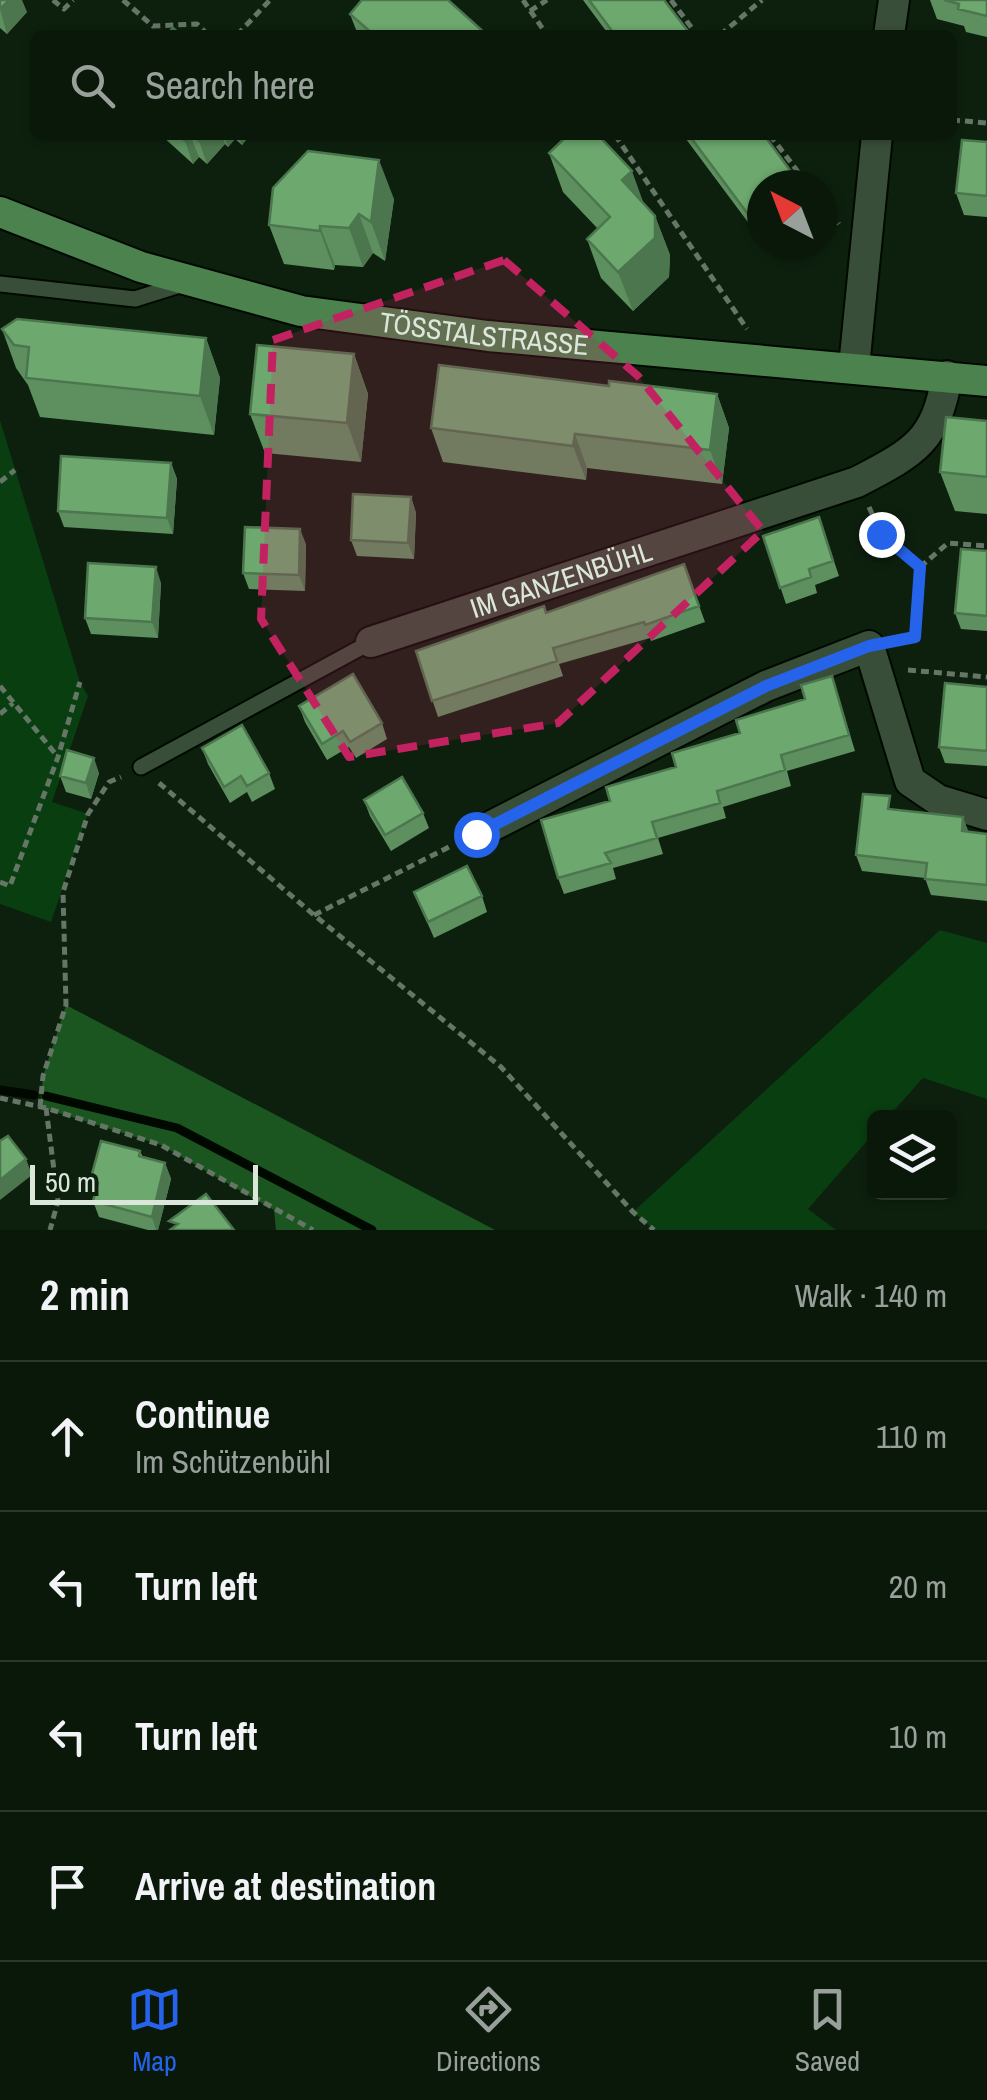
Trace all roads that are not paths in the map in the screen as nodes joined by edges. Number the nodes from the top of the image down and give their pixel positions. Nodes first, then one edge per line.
1 (894, 0) edge
2 (890, 30) edge
3 (876, 140) edge
4 (0, 212) edge
5 (189, 282) junction
6 (0, 284) edge
7 (854, 368) junction
8 (947, 376) junction
9 (987, 381) edge
10 (371, 642) joint
11 (141, 767) road end
12 (987, 815) edge
13 (476, 834) road end

1 - 2 street
3 - 7 street
4 - 5 main road, TÖSSTALSTRASSE
5 - 6 lane
5 - 7 main road, TÖSSTALSTRASSE
7 - 8 main road, TÖSSTALSTRASSE
8 - 9 main road, TÖSSTALSTRASSE
8 - 10 street, IM GANZENBÜHL
10 - 11 lane, IM GANZENBÜHL
12 - 13 street

